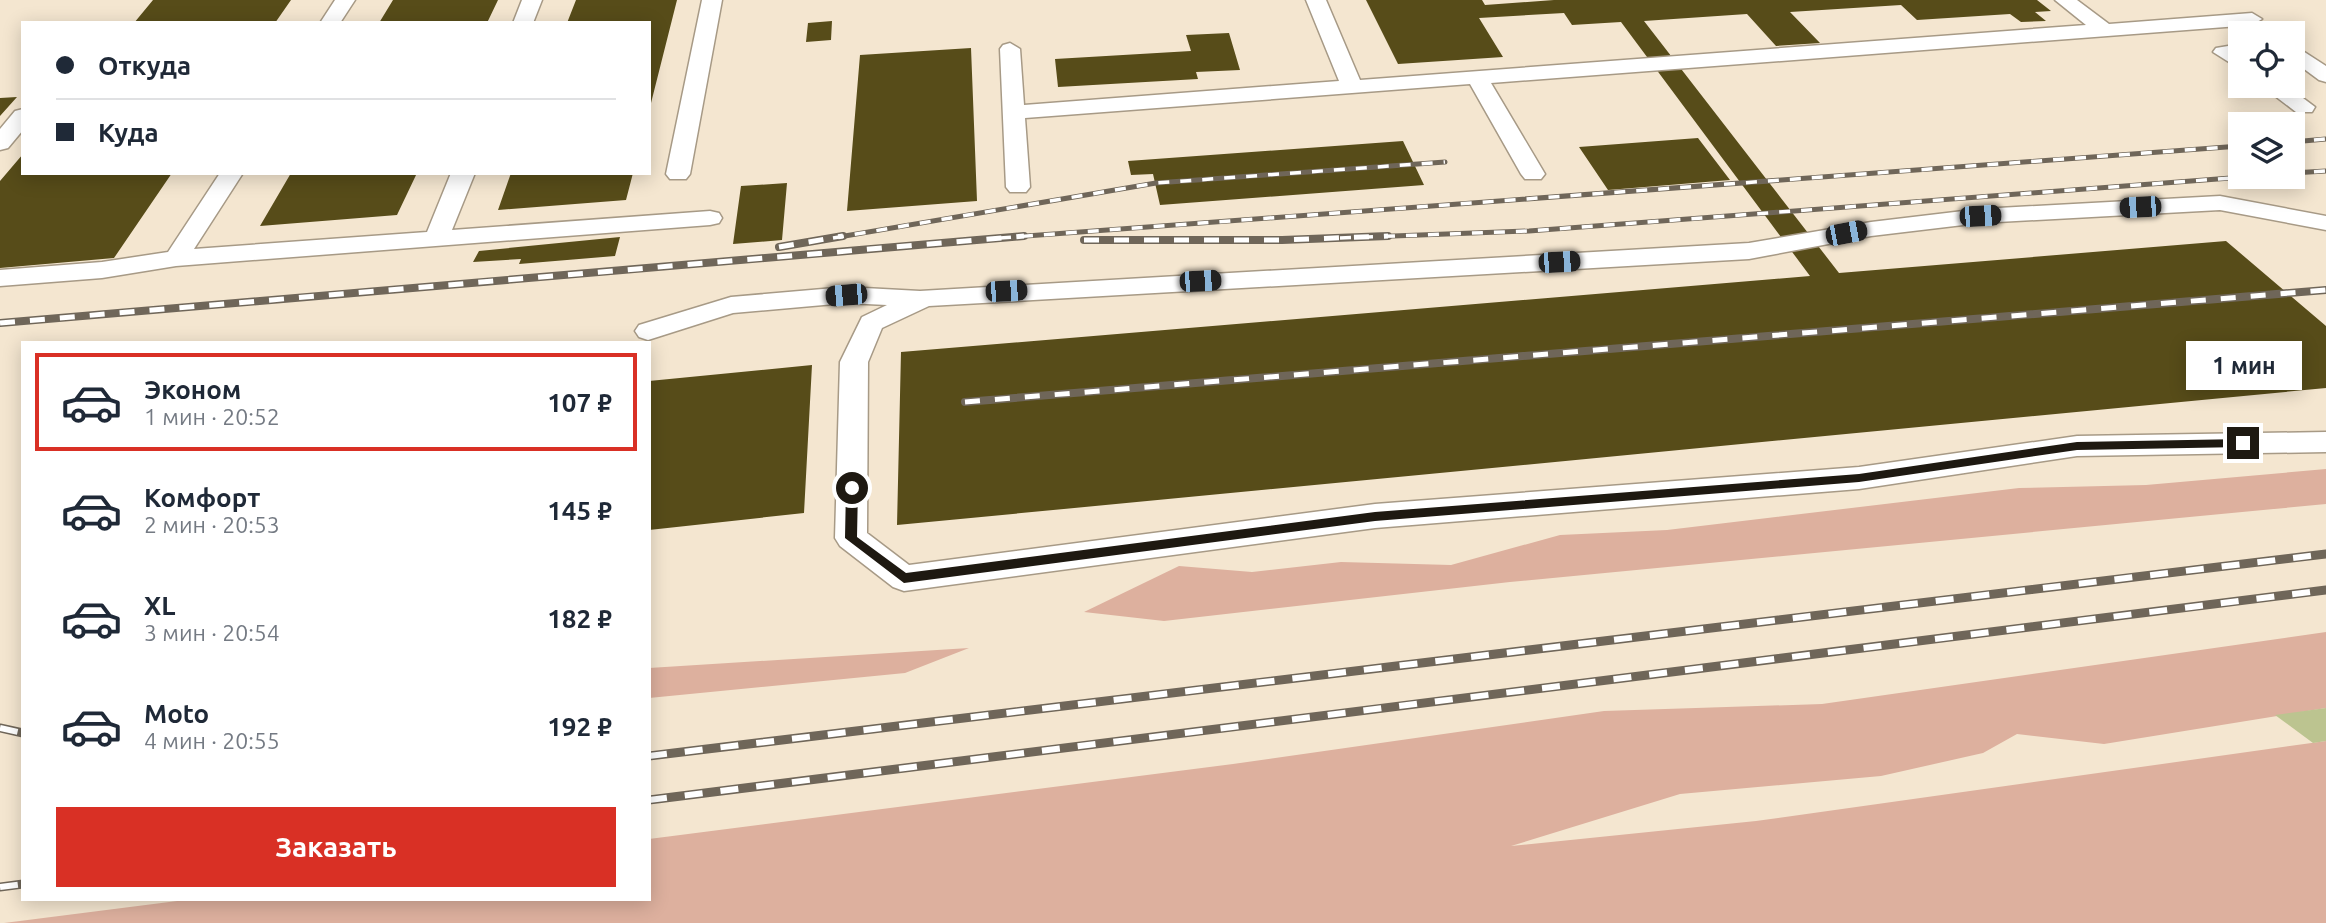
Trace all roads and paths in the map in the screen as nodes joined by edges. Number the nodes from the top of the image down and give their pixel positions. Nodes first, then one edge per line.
1 (345, 0) edge
2 (532, 0) edge
3 (712, 0) edge
4 (1316, 0) edge
5 (2065, 0) edge
6 (2238, 0) edge
7 (2252, 19) junction
8 (331, 21) edge
9 (524, 21) edge
10 (2255, 21) edge
11 (2105, 30) junction
12 (1010, 49) dead end
13 (2305, 60) edge
14 (2326, 76) edge
15 (1476, 78) junction
16 (1352, 87) junction
17 (2291, 98) edge
18 (2304, 107) dead end
19 (1014, 112) junction
20 (21, 118) edge
21 (0, 143) edge
22 (678, 174) dead end
23 (1533, 174) dead end
24 (231, 175) edge
25 (462, 175) edge
26 (1018, 187) dead end
27 (710, 218) dead end
28 (2326, 223) edge
29 (437, 237) junction
30 (176, 258) junction
31 (0, 278) edge
32 (924, 298) junction
33 (648, 331) dead end
34 (2326, 442) edge

1 - 8 lane
2 - 9 lane
3 - 22 lane
4 - 16 lane
5 - 11 lane
6 - 7 lane
7 - 10 lane
7 - 11 lane
11 - 15 lane
12 - 19 lane
13 - 14 lane
15 - 16 lane
15 - 23 lane
16 - 19 lane
17 - 18 lane
19 - 26 lane
20 - 21 lane
24 - 30 lane
25 - 29 lane
27 - 29 lane
28 - 32 lane
29 - 30 lane
30 - 31 lane
32 - 33 lane
32 - 34 lane

